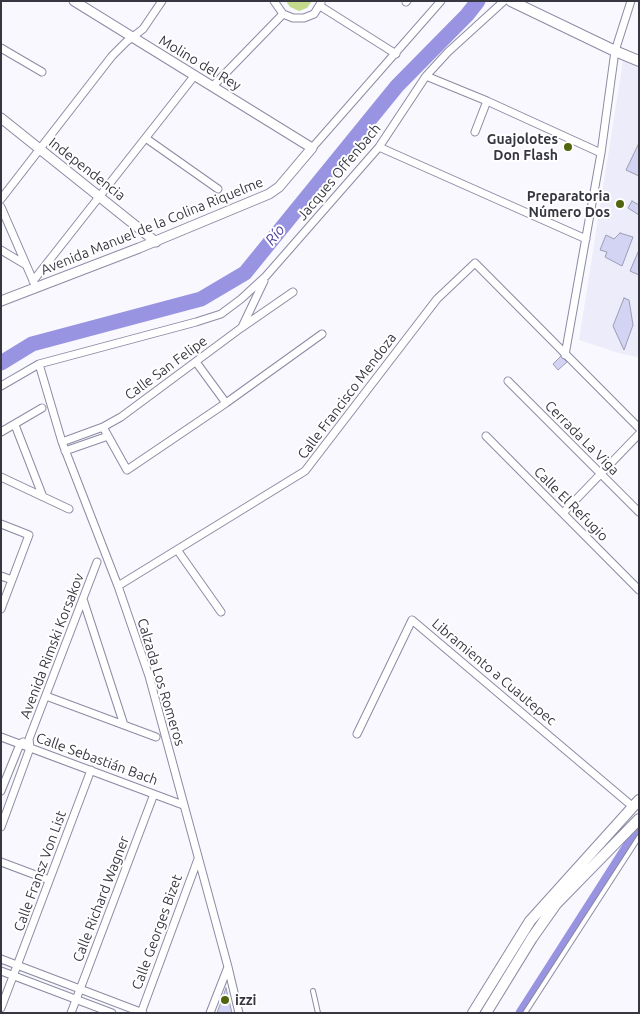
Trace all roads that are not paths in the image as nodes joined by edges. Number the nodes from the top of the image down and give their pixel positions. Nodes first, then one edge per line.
1 (74, 1) edge
2 (162, 1) edge
3 (274, 1) edge
4 (441, 1) edge
5 (504, 1) edge
6 (511, 1) edge
7 (631, 1) edge
8 (321, 4) edge
9 (283, 14) junction
10 (132, 38) junction
11 (1, 48) edge
12 (615, 51) junction
13 (396, 54) junction
14 (639, 61) edge
15 (42, 72) dead end
16 (195, 76) junction
17 (426, 76) junction
18 (213, 86) junction
19 (487, 101) junction
20 (1, 118) edge
21 (475, 132) dead end
22 (147, 139) junction
23 (379, 147) junction
24 (312, 148) junction
25 (39, 149) junction
26 (601, 153) junction
27 (218, 189) dead end
28 (101, 198) junction
29 (1, 199) edge
30 (1, 207) edge
31 (586, 239) junction
32 (156, 242) junction
33 (1, 250) edge
34 (26, 265) junction
35 (266, 276) junction
36 (35, 285) junction
37 (293, 292) dead end
38 (1, 301) edge
39 (241, 328) junction
40 (322, 334) dead end
41 (565, 355) junction
42 (196, 362) junction
43 (39, 364) junction
44 (508, 381) dead end
45 (1, 386) edge
46 (226, 403) junction
47 (42, 408) dead end
48 (15, 424) junction
49 (103, 427) junction
50 (639, 428) edge
51 (1, 432) edge
52 (639, 434) edge
53 (108, 436) junction
54 (486, 436) dead end
55 (62, 442) junction
56 (65, 451) junction
57 (600, 474) junction
58 (1, 478) edge
59 (43, 497) junction
60 (69, 509) dead end
61 (639, 512) edge
62 (563, 513) junction
63 (1, 524) edge
64 (178, 551) junction
65 (97, 562) dead end
66 (1, 576) edge
67 (12, 580) junction
68 (118, 586) junction
69 (639, 590) edge
70 (83, 598) junction
71 (1, 609) edge
72 (221, 612) dead end
73 (46, 696) junction
74 (124, 725) junction
75 (357, 734) dead end
76 (1, 737) edge
77 (156, 737) dead end
78 (29, 739) junction
79 (20, 744) junction
80 (30, 748) junction
81 (91, 770) junction
82 (6, 780) junction
83 (17, 784) junction
84 (1, 791) edge
85 (154, 794) junction
86 (635, 803) edge
87 (183, 805) junction
88 (639, 819) edge
89 (1, 828) edge
90 (639, 836) edge
91 (198, 859) junction
92 (1, 862) edge
93 (49, 880) junction
94 (1, 959) edge
95 (18, 966) junction
96 (228, 967) junction
97 (1, 971) edge
98 (15, 976) junction
99 (79, 989) junction
100 (313, 991) dead end
101 (76, 999) junction
102 (1, 1008) edge
103 (141, 1012) edge
104 (71, 1013) edge
105 (112, 1013) edge
106 (210, 1013) edge
107 (239, 1013) edge
108 (318, 1013) edge
109 (473, 1013) edge
110 (486, 1013) edge
111 (525, 1013) edge

1 - 10 street, Molino del Rey
2 - 10 street
3 - 9 street
4 - 13 street, Avenida Manuel de la Colina Riquelme
5 - 17 street, Jacques Offenbach
6 - 12 main road
7 - 12 street
8 - 9 street
8 - 13 street
9 - 18 street
10 - 16 street, Molino del Rey
10 - 25 street
11 - 15 street
12 - 14 main road
12 - 26 street
13 - 24 street, Avenida Manuel de la Colina Riquelme
16 - 18 street, Molino del Rey
16 - 22 street
17 - 19 street
17 - 23 street, Jacques Offenbach
18 - 24 street, Molino del Rey
19 - 21 street
19 - 26 street
20 - 25 street, Independencia
22 - 27 street
22 - 28 street
23 - 31 street
23 - 35 street, Jacques Offenbach
24 - 32 street, Avenida Manuel de la Colina Riquelme
25 - 28 street, Independencia
25 - 29 street
26 - 31 street
28 - 32 street, Independencia
28 - 36 street
30 - 34 street
31 - 41 street
32 - 36 street, Avenida Manuel de la Colina Riquelme
33 - 34 street
34 - 36 street
35 - 39 street
35 - 43 street, Jacques Offenbach
36 - 38 street, Avenida Manuel de la Colina Riquelme
37 - 39 street, Calle San Felipe
39 - 42 street, Calle San Felipe
40 - 46 street
41 - 50 street
41 - 64 street, Calle Francisco Mendoza
42 - 46 street
42 - 49 street, Calle San Felipe
43 - 45 street, Jacques Offenbach
43 - 55 street, Calzada Los Romeros
44 - 57 street, Cerrada La Viga
46 - 53 street
47 - 48 street
48 - 51 street
48 - 59 street
49 - 53 street
49 - 55 street, Calle San Felipe
52 - 57 street
53 - 56 street
54 - 62 street, Calle El Refugio
55 - 56 street, Calzada Los Romeros
56 - 68 street, Calzada Los Romeros
57 - 61 street, Cerrada La Viga
57 - 62 street
58 - 59 street
59 - 60 street
62 - 69 street, Calle El Refugio
63 - 67 street
64 - 68 street, Calle Francisco Mendoza
64 - 72 street
65 - 70 street, Avenida Rimski Korsakov
66 - 67 street
67 - 71 street
68 - 87 street, Calzada Los Romeros
70 - 73 street, Avenida Rimski Korsakov
70 - 74 street
73 - 74 street
73 - 78 street, Avenida Rimski Korsakov
74 - 77 street
75 - 86 street, Libramiento a Cuautepec
76 - 79 street, Calle Sebastián Bach
78 - 79 street, Avenida Rimski Korsakov
78 - 80 street, Avenida Rimski Korsakov
79 - 80 street, Calle Sebastián Bach
79 - 82 street
80 - 81 street, Calle Sebastián Bach
80 - 83 street, Avenida Rimski Korsakov
81 - 85 street, Calle Sebastián Bach
81 - 93 street, Calle Fransz Von List
82 - 83 street
82 - 84 street
83 - 89 street, Avenida Rimski Korsakov
85 - 87 street, Calle Sebastián Bach
85 - 99 street, Calle Richard Wagner
86 - 109 main road, Libramiento a Cuautepec
87 - 91 street, Calzada Los Romeros
88 - 110 main road
90 - 111 lane
91 - 96 street, Calzada Los Romeros
91 - 103 street, Calle Georges Bizet
92 - 93 street
93 - 95 street, Calle Fransz Von List
94 - 95 street
95 - 98 street, Calle Fransz Von List
95 - 99 street
96 - 106 street
96 - 107 street, Calzada Los Romeros
97 - 98 street
98 - 101 street
98 - 102 street, Calle Fransz Von List
99 - 101 street, Calle Richard Wagner
99 - 103 street
100 - 108 lane
101 - 104 street, Calle Richard Wagner
101 - 105 street

